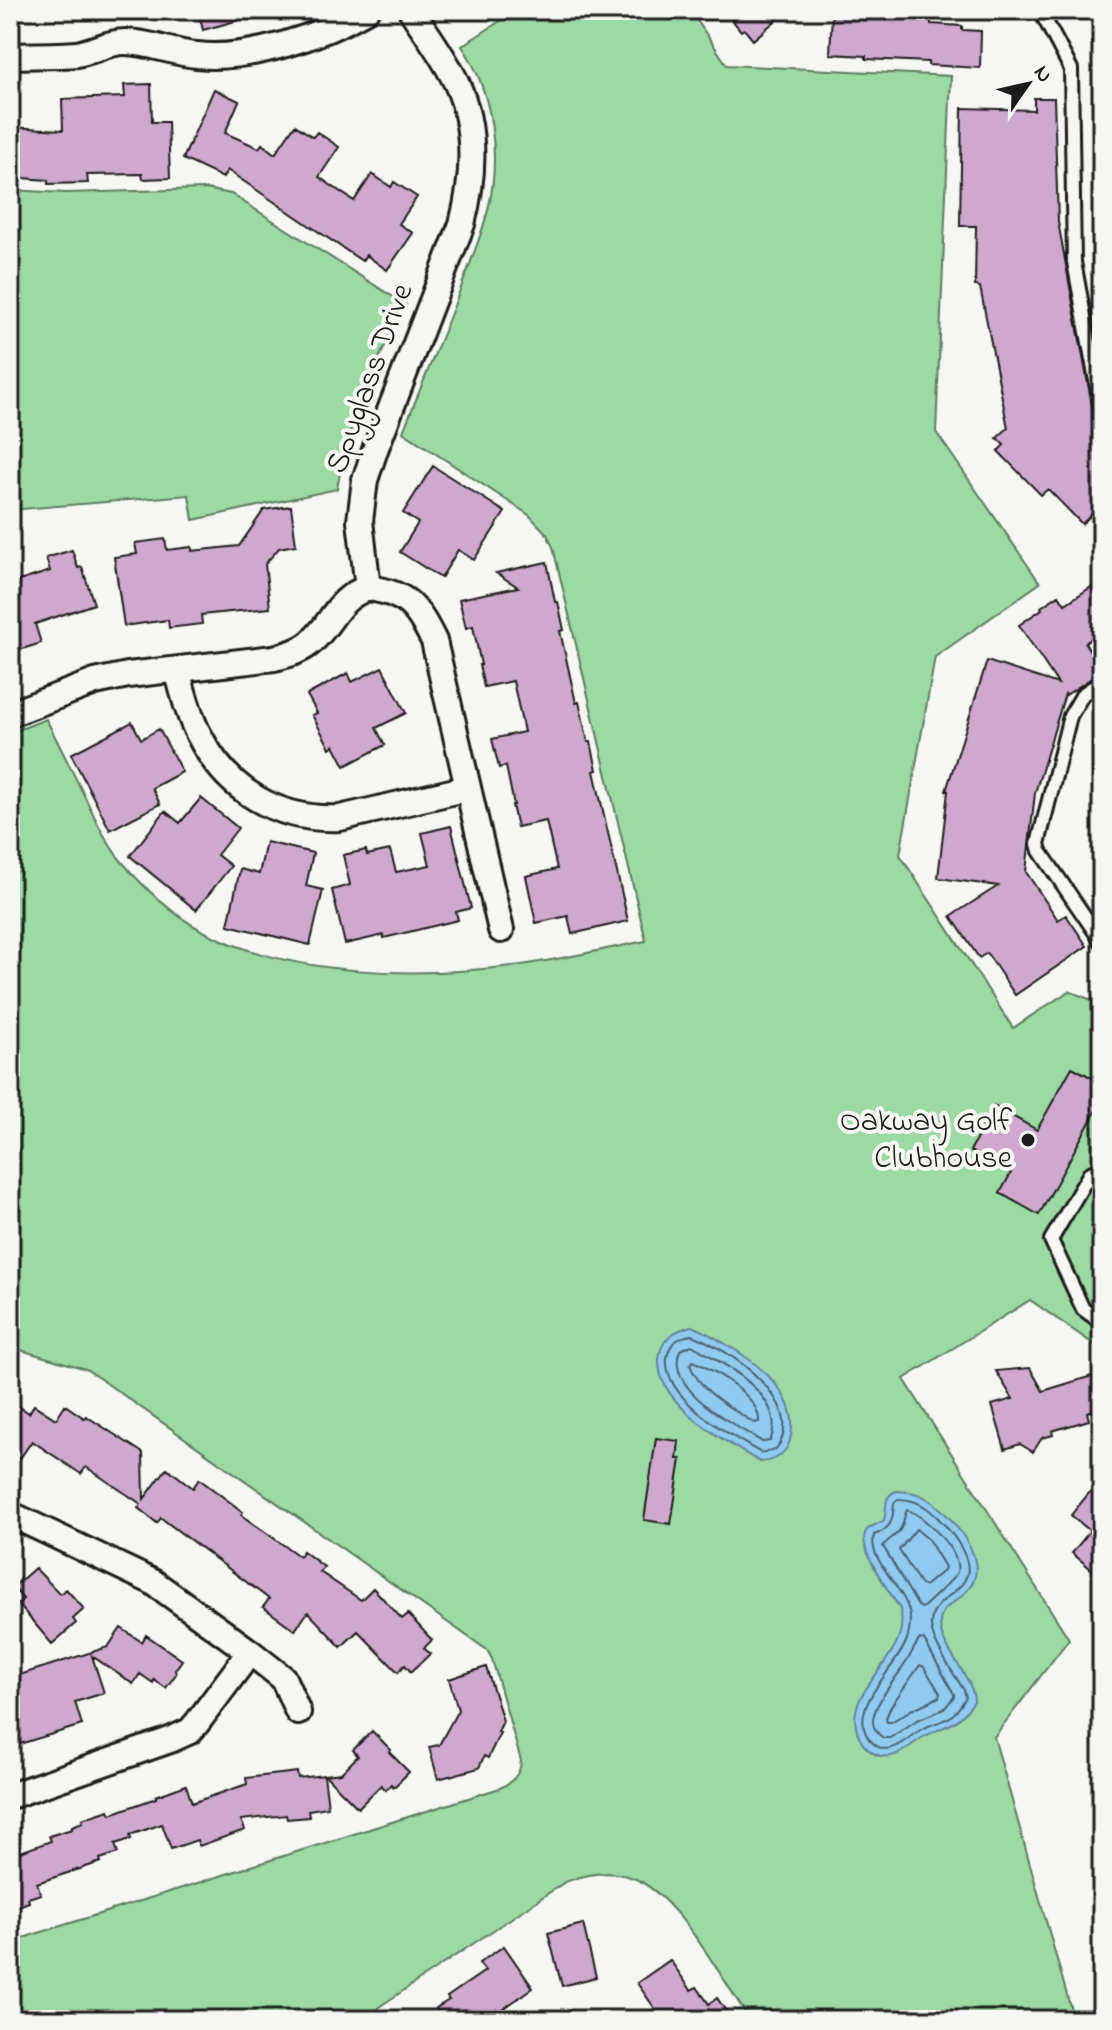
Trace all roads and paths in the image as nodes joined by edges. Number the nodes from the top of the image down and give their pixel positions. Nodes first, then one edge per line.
1 (366, 10) edge
2 (411, 10) edge
3 (1040, 10) edge
4 (10, 56) edge
5 (1102, 401) edge
6 (368, 588) junction
7 (177, 670) junction
8 (1102, 685) edge
9 (10, 714) edge
10 (468, 788) junction
11 (501, 930) dead end
12 (1102, 942) edge
13 (1102, 1168) edge
14 (1102, 1323) edge
15 (10, 1515) edge
16 (250, 1652) junction
17 (298, 1712) dead end
18 (10, 1796) edge

1 - 4 street
2 - 6 street, Spyglass Drive
3 - 5 lane
6 - 7 street
6 - 10 street
7 - 9 street
7 - 10 street
8 - 12 lane
10 - 11 street
13 - 14 lane
15 - 16 street
16 - 17 street
16 - 18 street

